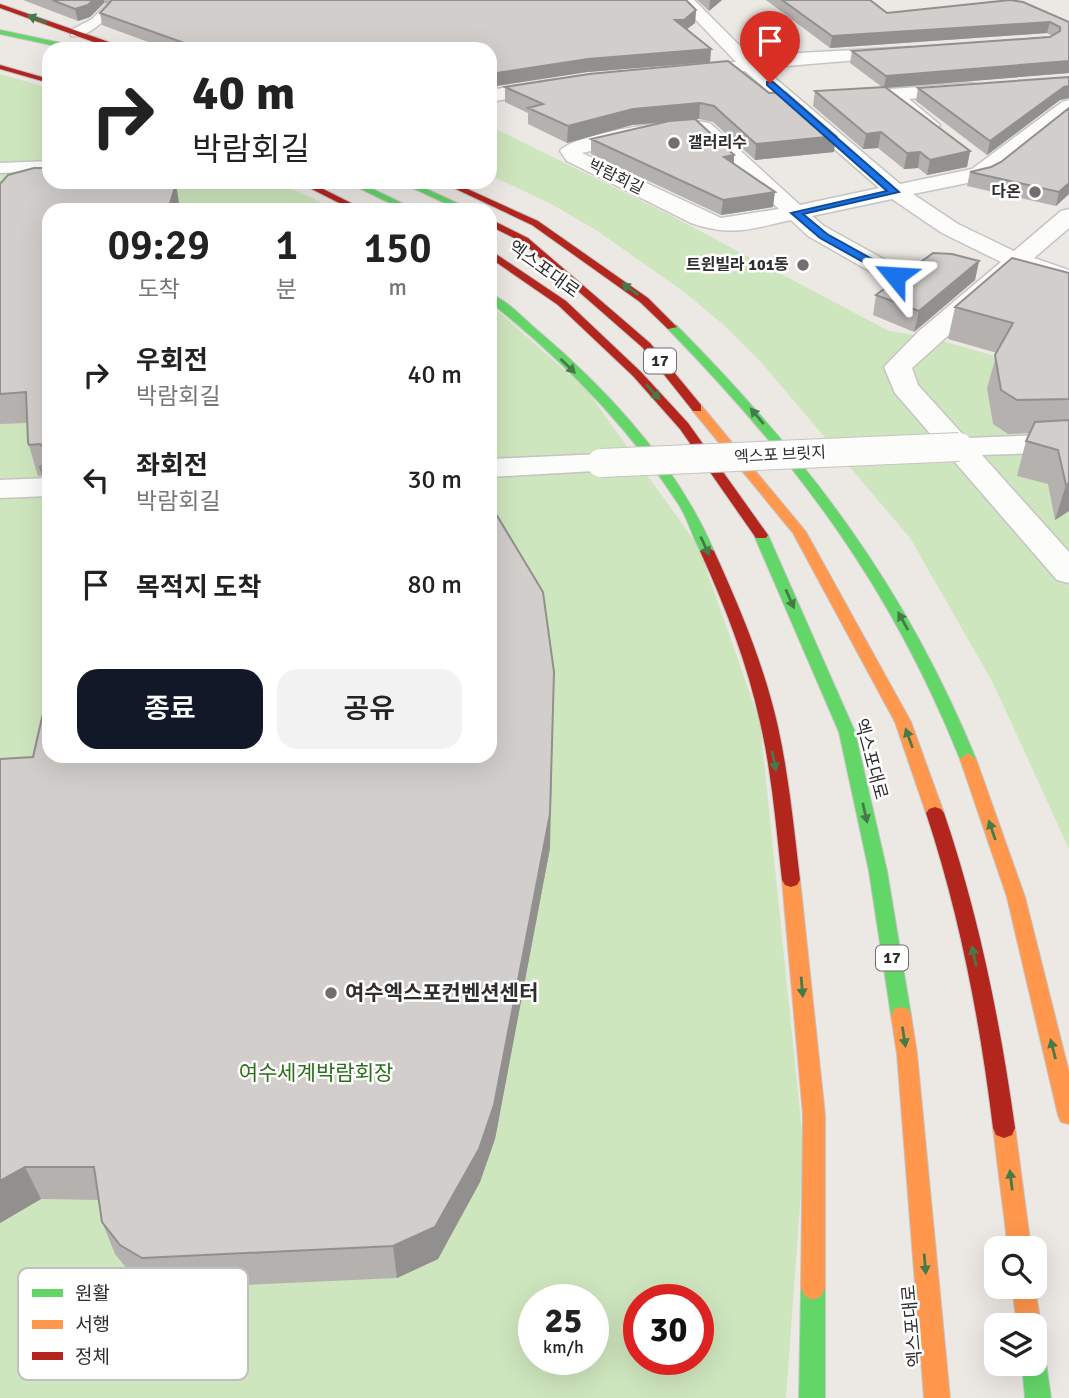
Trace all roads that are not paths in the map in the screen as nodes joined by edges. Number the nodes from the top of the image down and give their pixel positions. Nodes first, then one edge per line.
1 (685, 0) edge
2 (0, 6) edge
3 (110, 7) edge
4 (0, 32) edge
5 (75, 33) junction
6 (0, 42) edge
7 (47, 42) edge
8 (100, 42) edge
9 (927, 49) edge
10 (42, 51) edge
11 (0, 54) edge
12 (42, 64) edge
13 (749, 65) junction
14 (0, 67) edge
15 (663, 74) edge
16 (42, 79) edge
17 (576, 82) edge
18 (987, 87) edge
19 (497, 95) edge
20 (1069, 106) edge
21 (945, 136) edge
22 (966, 152) edge
23 (42, 166) edge
24 (0, 168) edge
25 (988, 169) junction
26 (316, 189) edge
27 (366, 189) edge
28 (420, 189) edge
29 (460, 189) edge
30 (894, 192) junction
31 (346, 203) edge
32 (396, 203) edge
33 (451, 203) edge
34 (491, 203) edge
35 (497, 206) edge
36 (796, 213) junction
37 (1069, 216) edge
38 (497, 226) edge
39 (497, 258) edge
40 (1018, 262) junction
41 (895, 276) dead end
42 (1069, 278) edge
43 (497, 302) edge
44 (519, 319) junction
45 (682, 334) junction
46 (575, 347) dead end
47 (618, 379) dead end
48 (636, 397) dead end
49 (728, 409) dead end
50 (668, 439) dead end
51 (1069, 443) edge
52 (748, 444) dead end
53 (959, 447) junction
54 (497, 468) edge
55 (42, 486) edge
56 (0, 489) edge
57 (736, 500) junction
58 (777, 504) junction
59 (1069, 573) edge
60 (1069, 1115) edge
61 (1019, 1236) edge
62 (1035, 1376) edge
63 (813, 1398) edge
64 (937, 1398) edge
65 (1038, 1398) edge

1 - 13 street
5 -> 2 main road
3 - 5 lane
4 - 7 main road
5 - 8 main road
6 - 10 main road
9 - 13 street
11 - 12 main road
13 - 15 street
13 - 30 street
14 - 16 main road
17 - 19 street
18 - 21 street
20 - 25 street, 박람회길
22 - 25 street
23 - 24 lane
25 - 30 street, 박람회길
26 - 31 main road
27 - 32 main road
28 - 33 main road
34 -> 29 main road
30 - 36 street, 박람회길
30 - 40 street
45 -> 35 main road
36 - 36 street, 박람회길
36 - 41 street, 박람회길
37 - 40 street
38 - 58 main road, 엑스포대로 / 17
39 -> 57 main road, 엑스포대로 / 17
40 - 42 street
40 - 53 street
43 - 44 main road
44 - 46 main road
44 -> 63 main road
45 - 49 main road
60 -> 45 main road
47 - 48 main road
50 - 57 main road
51 - 53 street, 엑스포 브릿지
52 - 58 main road
53 - 54 street, 엑스포 브릿지, bridge
53 - 59 street
55 - 56 street
57 -> 64 main road, 엑스포대로 / 17
61 -> 58 main road, 엑스포대로 / 17
62 - 65 main road

